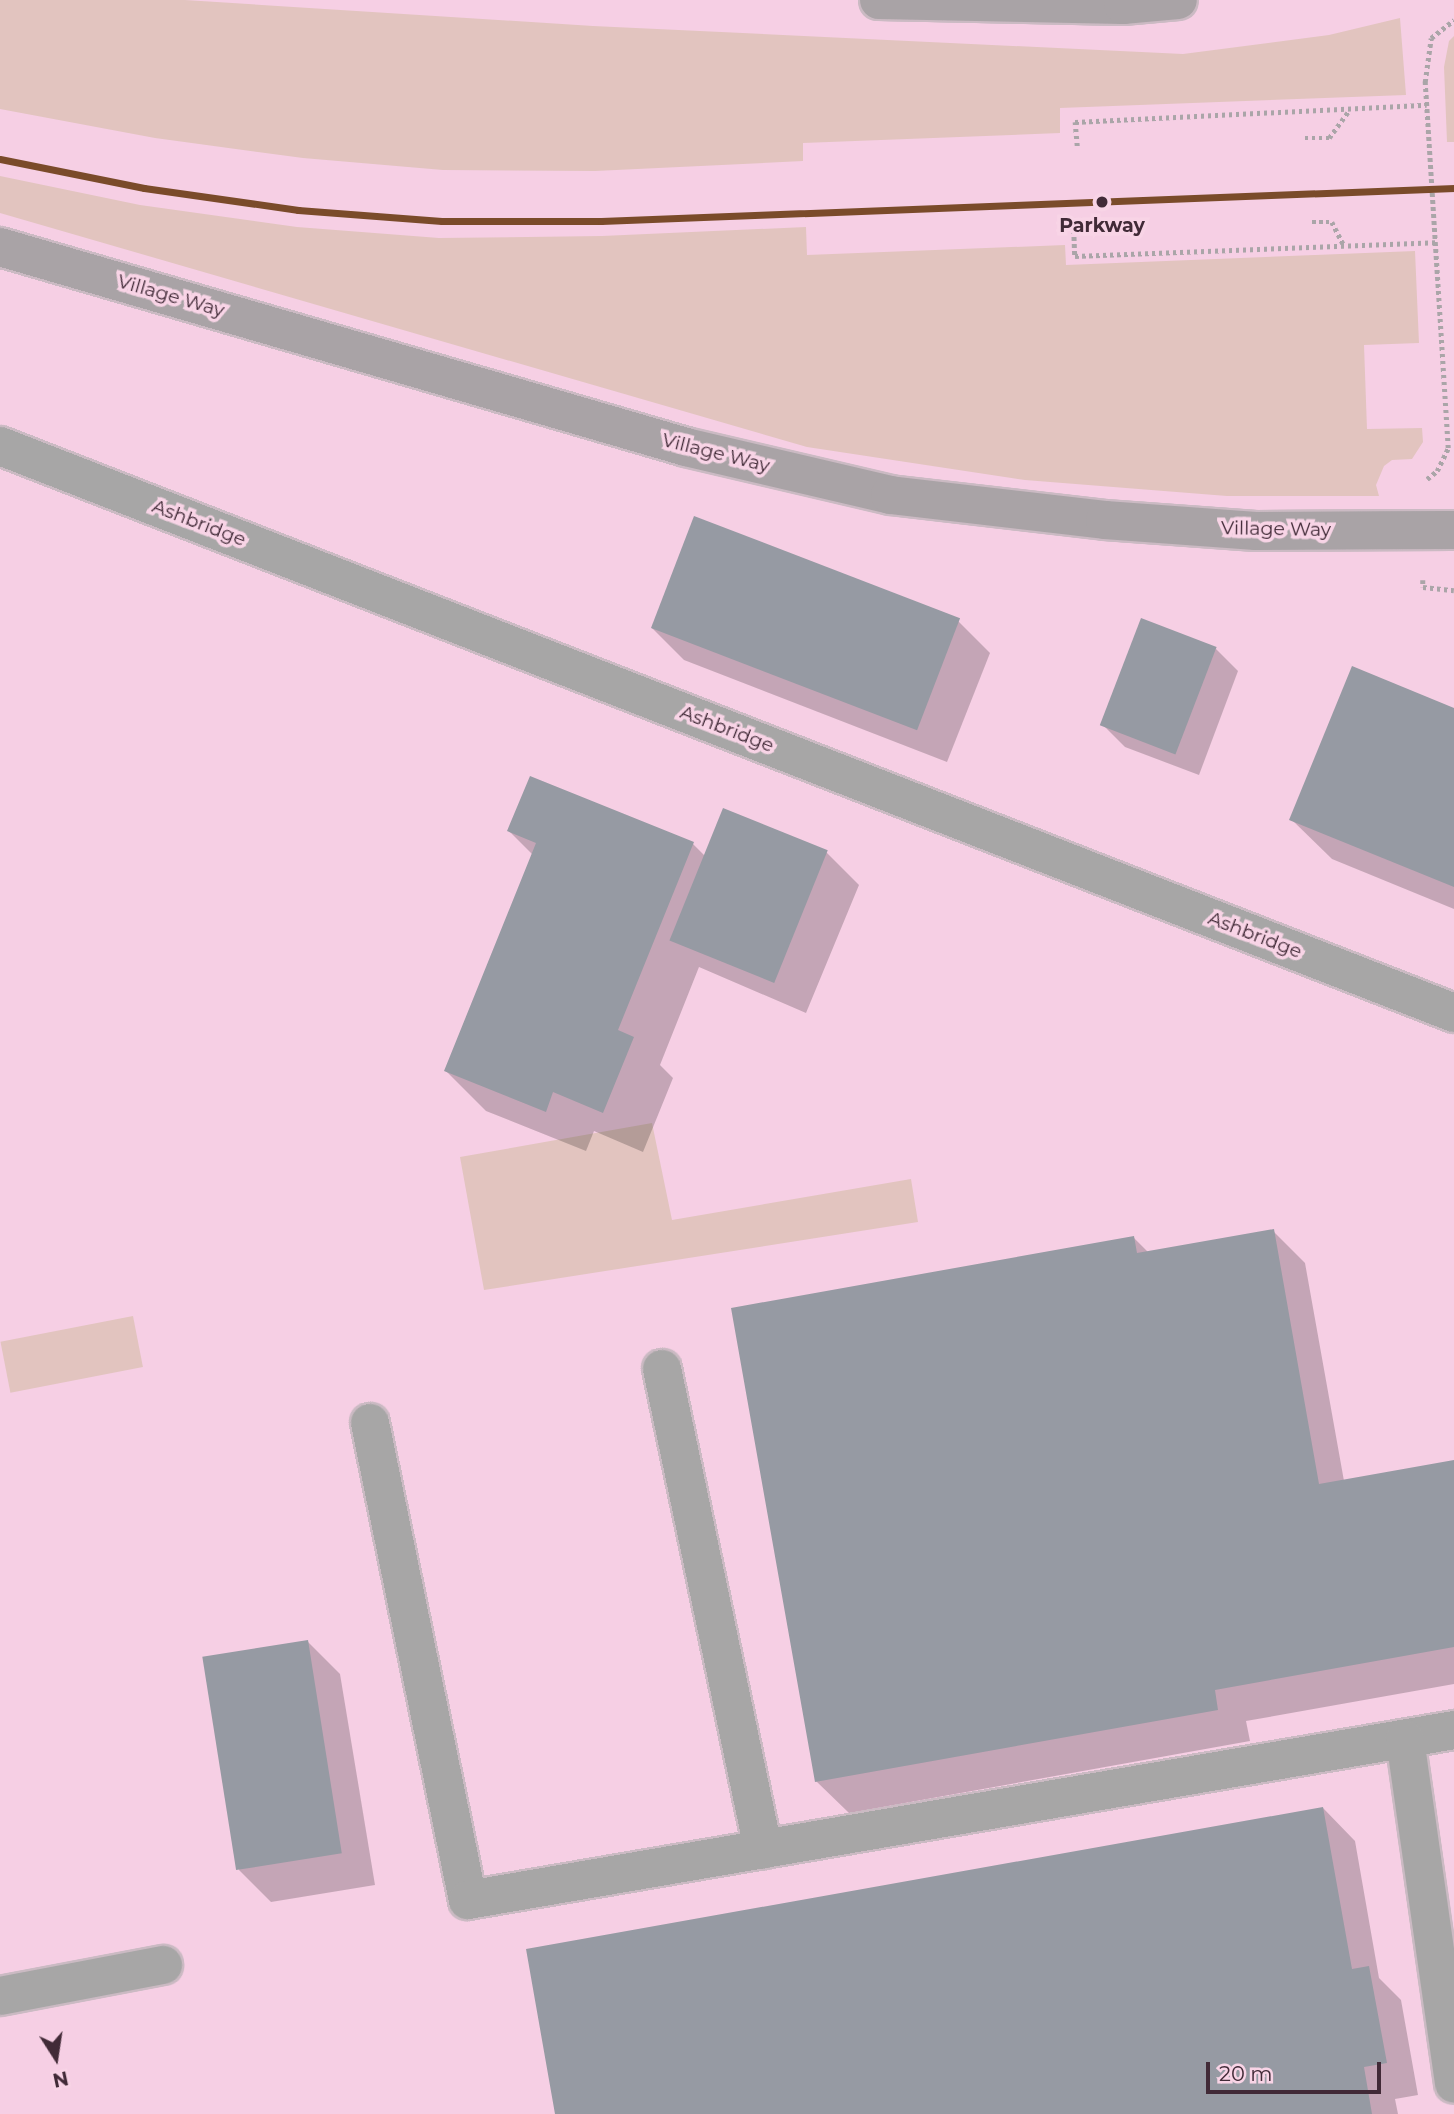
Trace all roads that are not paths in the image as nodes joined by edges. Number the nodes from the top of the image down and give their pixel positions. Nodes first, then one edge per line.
1 (879, 0) edge
2 (1178, 0) edge
3 (0, 247) edge
4 (0, 446) edge
5 (1454, 530) edge
6 (1454, 1013) edge
7 (662, 1369) dead end
8 (370, 1423) dead end
9 (1454, 1730) edge
10 (1405, 1739) junction
11 (763, 1849) junction
12 (163, 1965) dead end
13 (0, 1996) edge
14 (1454, 2084) edge

1 - 2 highway
3 - 5 highway, Village Way
4 - 6 street, Ashbridge
7 - 11 street
8 - 11 street
9 - 10 street
10 - 11 street
10 - 14 street
12 - 13 street

